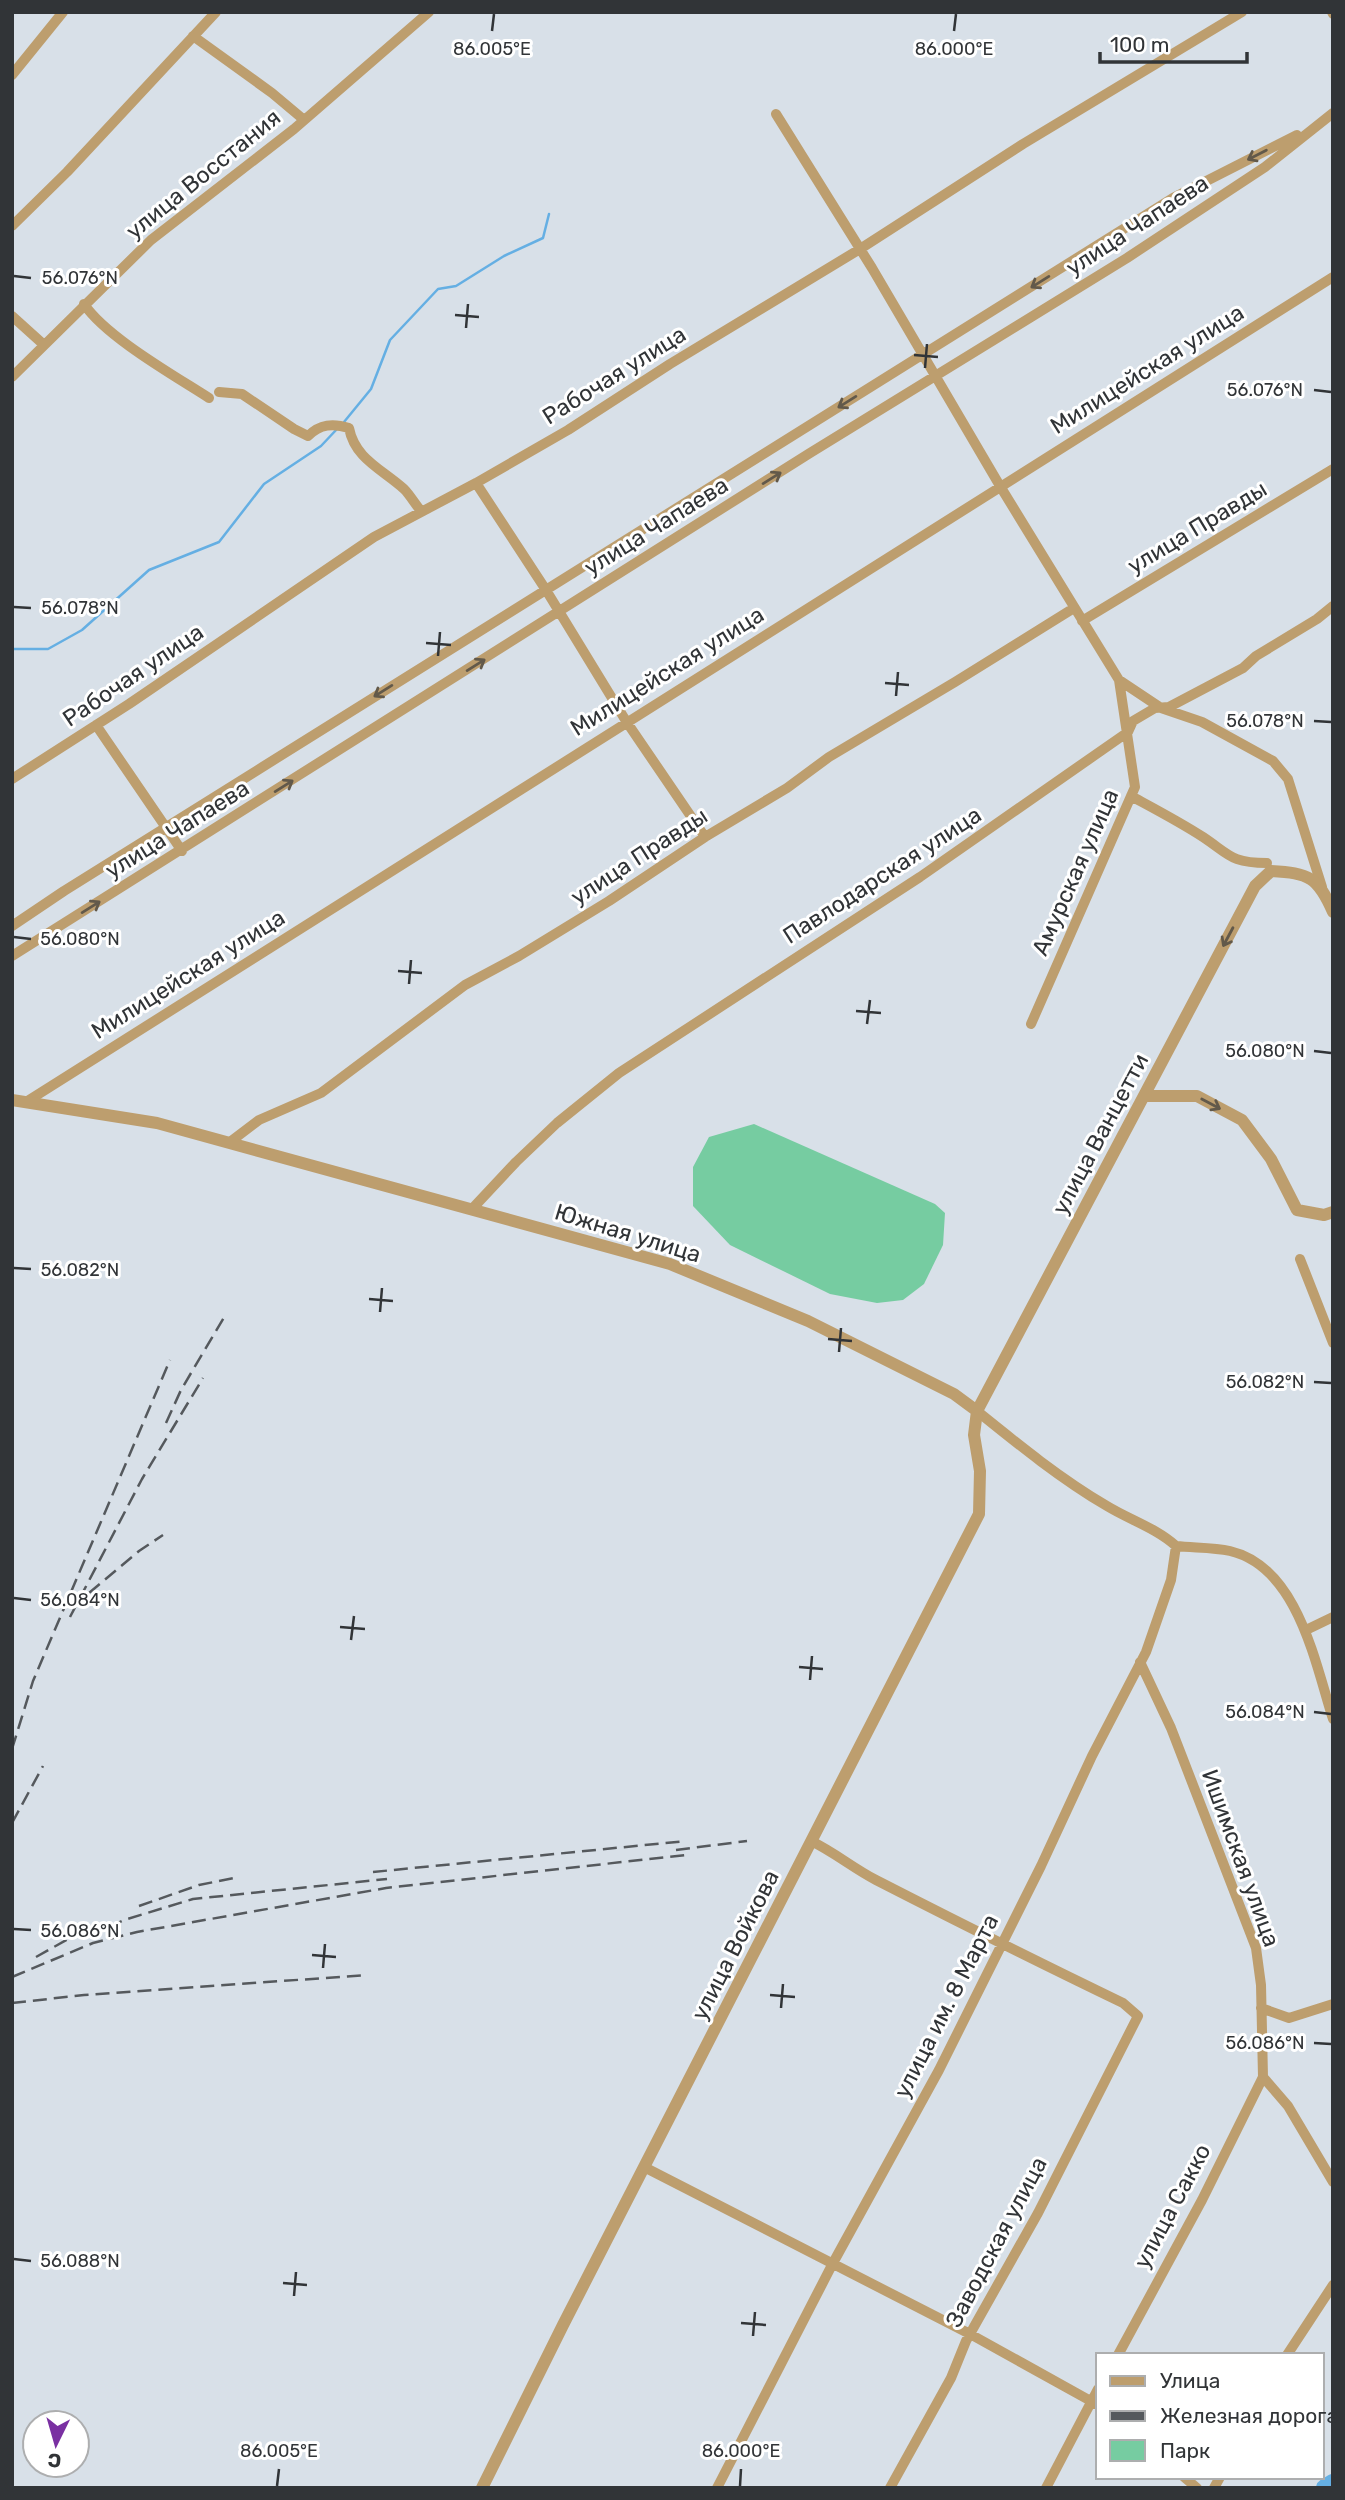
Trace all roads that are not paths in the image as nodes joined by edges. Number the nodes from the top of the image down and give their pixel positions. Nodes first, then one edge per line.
1 (63, 12) edge
2 (216, 12) edge
3 (429, 12) edge
4 (1242, 12) edge
5 (193, 36) junction
6 (12, 75) edge
7 (1333, 113) edge
8 (776, 114) dead end
9 (303, 119) junction
10 (1318, 124) junction
11 (12, 226) edge
12 (860, 249) junction
13 (1333, 277) edge
14 (84, 304) junction
15 (12, 316) edge
16 (43, 344) junction
17 (923, 355) junction
18 (935, 376) junction
19 (12, 377) edge
20 (1333, 469) edge
21 (476, 483) junction
22 (1000, 486) junction
23 (421, 511) junction
24 (546, 590) junction
25 (1333, 606) edge
26 (1074, 607) junction
27 (560, 612) junction
28 (1083, 621) junction
29 (1119, 680) junction
30 (1161, 708) junction
31 (626, 721) junction
32 (96, 725) junction
33 (1128, 732) junction
34 (12, 779) edge
35 (1131, 796) junction
36 (166, 827) junction
37 (705, 837) junction
38 (183, 851) junction
39 (1267, 863) dead end
40 (1322, 887) junction
41 (1333, 912) edge
42 (12, 926) edge
43 (12, 956) edge
44 (1031, 1024) dead end
45 (1144, 1096) junction
46 (19, 1101) edge
47 (12, 1111) edge
48 (230, 1142) junction
49 (472, 1209) junction
50 (1333, 1212) edge
51 (1300, 1259) dead end
52 (1333, 1343) edge
53 (977, 1411) junction
54 (1176, 1546) junction
55 (1333, 1617) edge
56 (1306, 1630) junction
57 (1140, 1662) junction
58 (1333, 1718) edge
59 (811, 1841) junction
60 (1002, 1943) junction
61 (1333, 2004) edge
62 (1261, 2008) junction
63 (1264, 2077) junction
64 (644, 2167) junction
65 (1333, 2182) edge
66 (833, 2263) junction
67 (1333, 2285) edge
68 (970, 2334) junction
69 (1119, 2353) edge
70 (1288, 2353) edge
71 (1095, 2402) edge
72 (482, 2488) edge
73 (718, 2488) edge
74 (890, 2488) edge
75 (1046, 2488) edge

1 - 6 street
2 - 5 street
3 - 9 street, улица Восстания
4 - 12 street, Рабочая улица
5 - 9 street
5 - 11 street
7 - 10 street, улица Чапаева
8 - 12 street
9 - 14 street, улица Восстания
10 -> 17 street, улица Чапаева
10 - 18 street, улица Чапаева
12 - 17 street
12 - 21 street, Рабочая улица
13 - 22 street, Милицейская улица
14 - 16 street, улица Восстания
14 - 23 street
15 - 16 street
16 - 19 street, улица Восстания
17 - 18 street
17 -> 24 street, улица Чапаева
18 - 22 street
27 -> 18 street, улица Чапаева
20 - 28 street, улица Правды
21 - 23 street, Рабочая улица
21 - 24 street
22 - 26 street
22 - 31 street, Милицейская улица
23 - 32 street, Рабочая улица
24 - 27 street
24 -> 36 street, улица Чапаева
25 - 30 street, Павлодарская улица
26 - 28 street
26 - 37 street, улица Правды
27 - 31 street
38 -> 27 street, улица Чапаева
28 - 29 street
29 - 30 street
29 - 33 street, Амурская улица
30 - 33 street, Павлодарская улица
30 - 40 street
31 - 37 street
31 - 46 street, Милицейская улица
32 - 34 street, Рабочая улица
32 - 36 street
33 - 35 street, Амурская улица
33 - 49 street, Павлодарская улица
35 - 39 street
35 - 44 street, Амурская улица
36 - 38 street
36 - 42 street, улица Чапаева
37 - 48 street, улица Правды
43 -> 38 street, улица Чапаева
40 - 41 street
40 -> 45 street, улица Ванцетти
45 -> 50 street
45 - 53 street, улица Ванцетти
46 - 47 street
46 - 48 street, Южная улица
48 - 49 street, Южная улица
49 - 53 street, Южная улица
51 - 52 street
53 - 54 street, Южная улица
53 - 59 street, улица Войкова
54 - 56 street
54 - 57 street, улица им. 8 Марта
55 - 56 street
56 - 58 street
57 - 60 street, улица им. 8 Марта
57 - 62 street, Ишимская улица
59 - 60 street
59 - 64 street, улица Войкова
60 - 66 street, улица им. 8 Марта
60 - 68 street, Заводская улица
61 - 62 street
62 - 63 street, Ишимская улица
63 - 65 street
63 - 69 street, улица Сакко
64 - 66 street
64 - 72 street, улица Войкова
66 - 68 street
66 - 73 street, улица им. 8 Марта
67 - 70 street
68 - 71 street
68 - 74 street, Заводская улица
71 - 75 street

